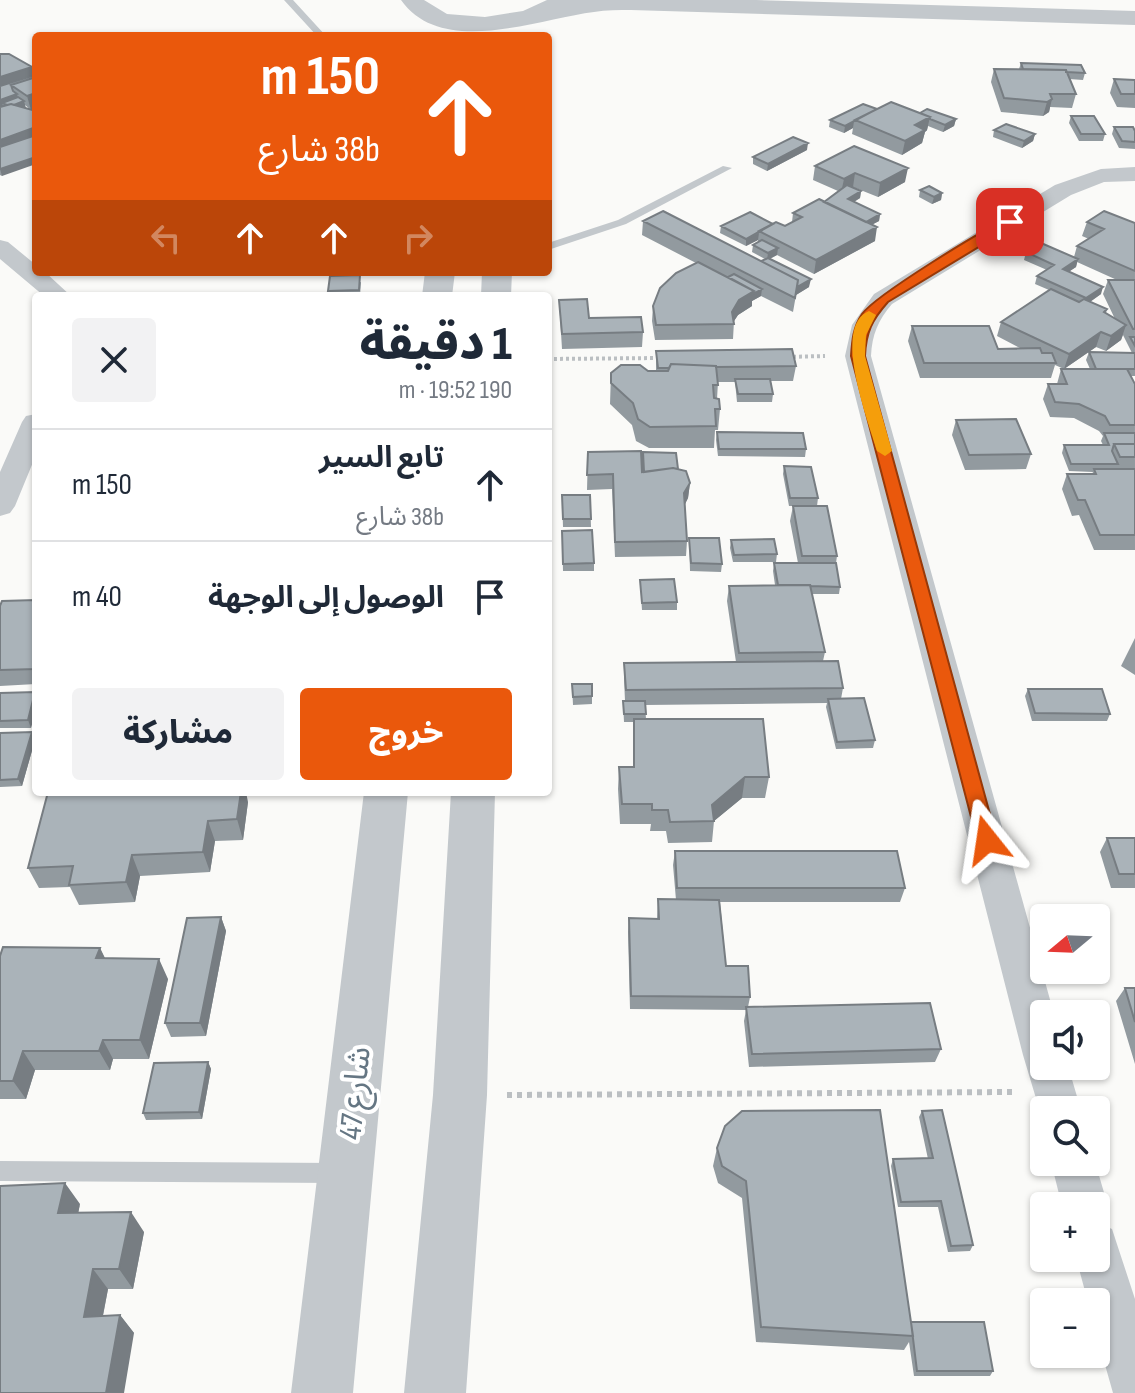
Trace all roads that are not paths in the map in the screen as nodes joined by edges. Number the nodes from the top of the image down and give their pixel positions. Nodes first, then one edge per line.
1 (288, 0) edge
2 (562, 0) edge
3 (934, 0) edge
4 (389, 1) edge
5 (418, 6) edge
6 (1135, 16) edge
7 (525, 24) edge
8 (318, 32) edge
9 (448, 32) edge
10 (727, 168) dead end
11 (1135, 174) edge
12 (552, 246) edge
13 (0, 247) edge
14 (32, 274) edge
15 (35, 276) edge
16 (54, 292) edge
17 (32, 431) edge
18 (0, 506) edge
19 (386, 796) edge
20 (473, 796) edge
21 (1051, 1081) edge
22 (0, 1171) edge
23 (346, 1173) junction
24 (1103, 1272) edge
25 (1135, 1386) edge
26 (322, 1393) edge
27 (435, 1393) edge

1 - 8 lane
2 - 7 street
3 - 6 street
4 - 5 street
5 - 7 street
5 - 9 street
6 - 7 street
10 - 12 lane
11 - 21 street
13 - 14 street
15 - 16 street
17 - 18 street
19 - 23 street, شارع 47
20 - 27 street
22 - 23 lane
23 - 26 street, شارع 47
24 - 25 street

